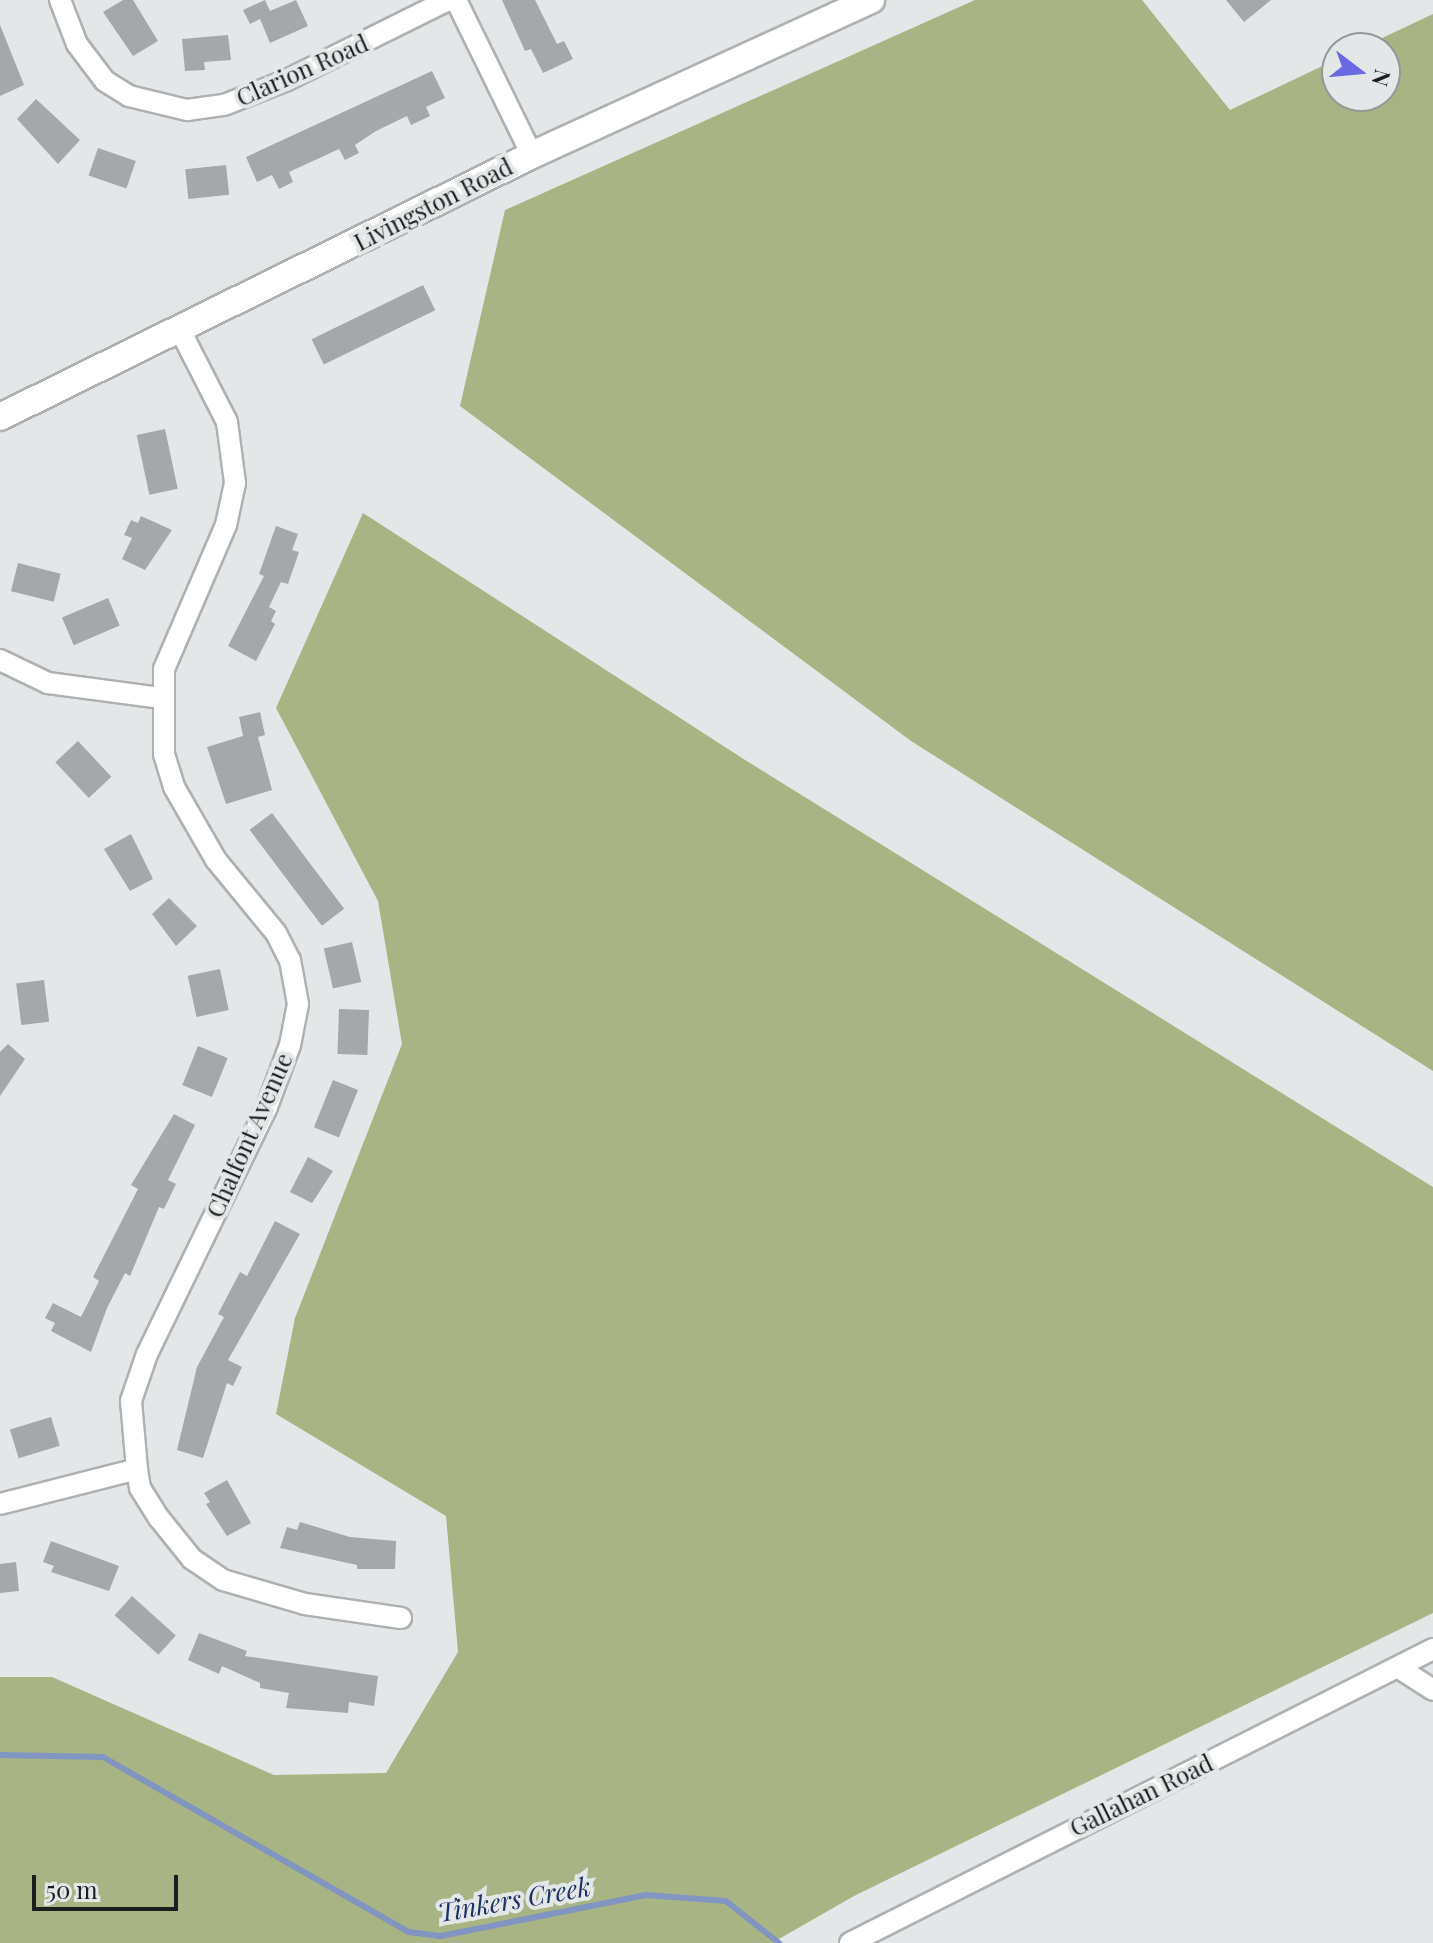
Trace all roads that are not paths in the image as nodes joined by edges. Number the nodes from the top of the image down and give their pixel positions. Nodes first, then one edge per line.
1 (60, 0) edge
2 (448, 0) edge
3 (456, 0) edge
4 (871, 0) edge
5 (532, 155) junction
6 (180, 330) junction
7 (0, 417) edge
8 (0, 660) edge
9 (160, 698) junction
10 (137, 1469) junction
11 (0, 1504) edge
12 (401, 1618) dead end
13 (1433, 1649) edge
14 (1399, 1668) junction
15 (1433, 1690) edge
16 (859, 1938) edge

1 - 2 street, Clarion Road
3 - 5 street
4 - 5 main road, Livingston Road
5 - 6 main road, Livingston Road
6 - 7 main road, Livingston Road
6 - 9 street, Chalfont Avenue
8 - 9 street
9 - 10 street, Chalfont Avenue
10 - 11 street
10 - 12 street, Chalfont Avenue
13 - 14 street, Gallahan Road
14 - 15 street
14 - 16 street, Gallahan Road

